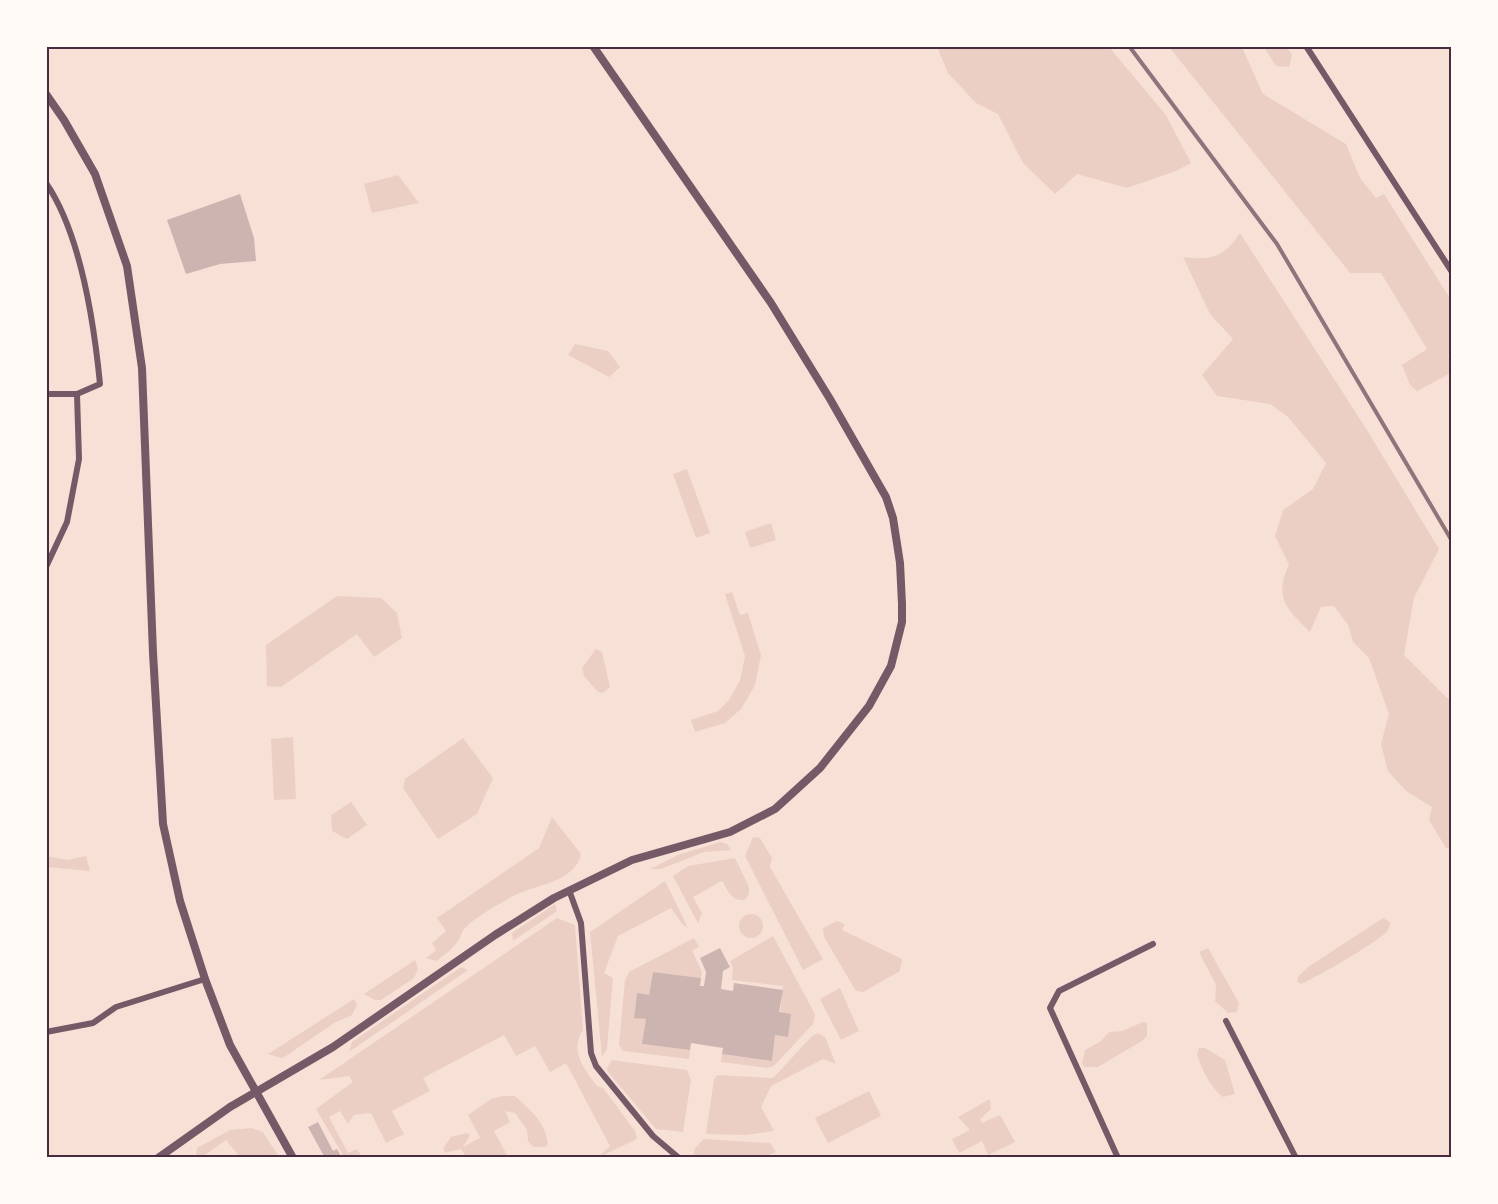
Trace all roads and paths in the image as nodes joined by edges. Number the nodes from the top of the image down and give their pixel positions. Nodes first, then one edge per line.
1 (593, 46) edge
2 (1306, 46) edge
3 (46, 94) edge
4 (46, 183) edge
5 (1452, 272) edge
6 (46, 394) edge
7 (77, 394) junction
8 (46, 567) edge
9 (569, 890) junction
10 (1153, 944) dead end
11 (205, 979) junction
12 (1226, 1020) dead end
13 (46, 1032) edge
14 (256, 1094) junction
15 (158, 1158) edge
16 (293, 1158) edge
17 (680, 1158) edge
18 (1118, 1158) edge
19 (1296, 1158) edge

1 - 9 street
2 - 5 street
3 - 11 street
4 - 7 street
6 - 7 street
7 - 8 street
9 - 14 street
9 - 17 street
10 - 18 street
11 - 13 street
11 - 14 street
12 - 19 street
14 - 15 street
14 - 16 street

